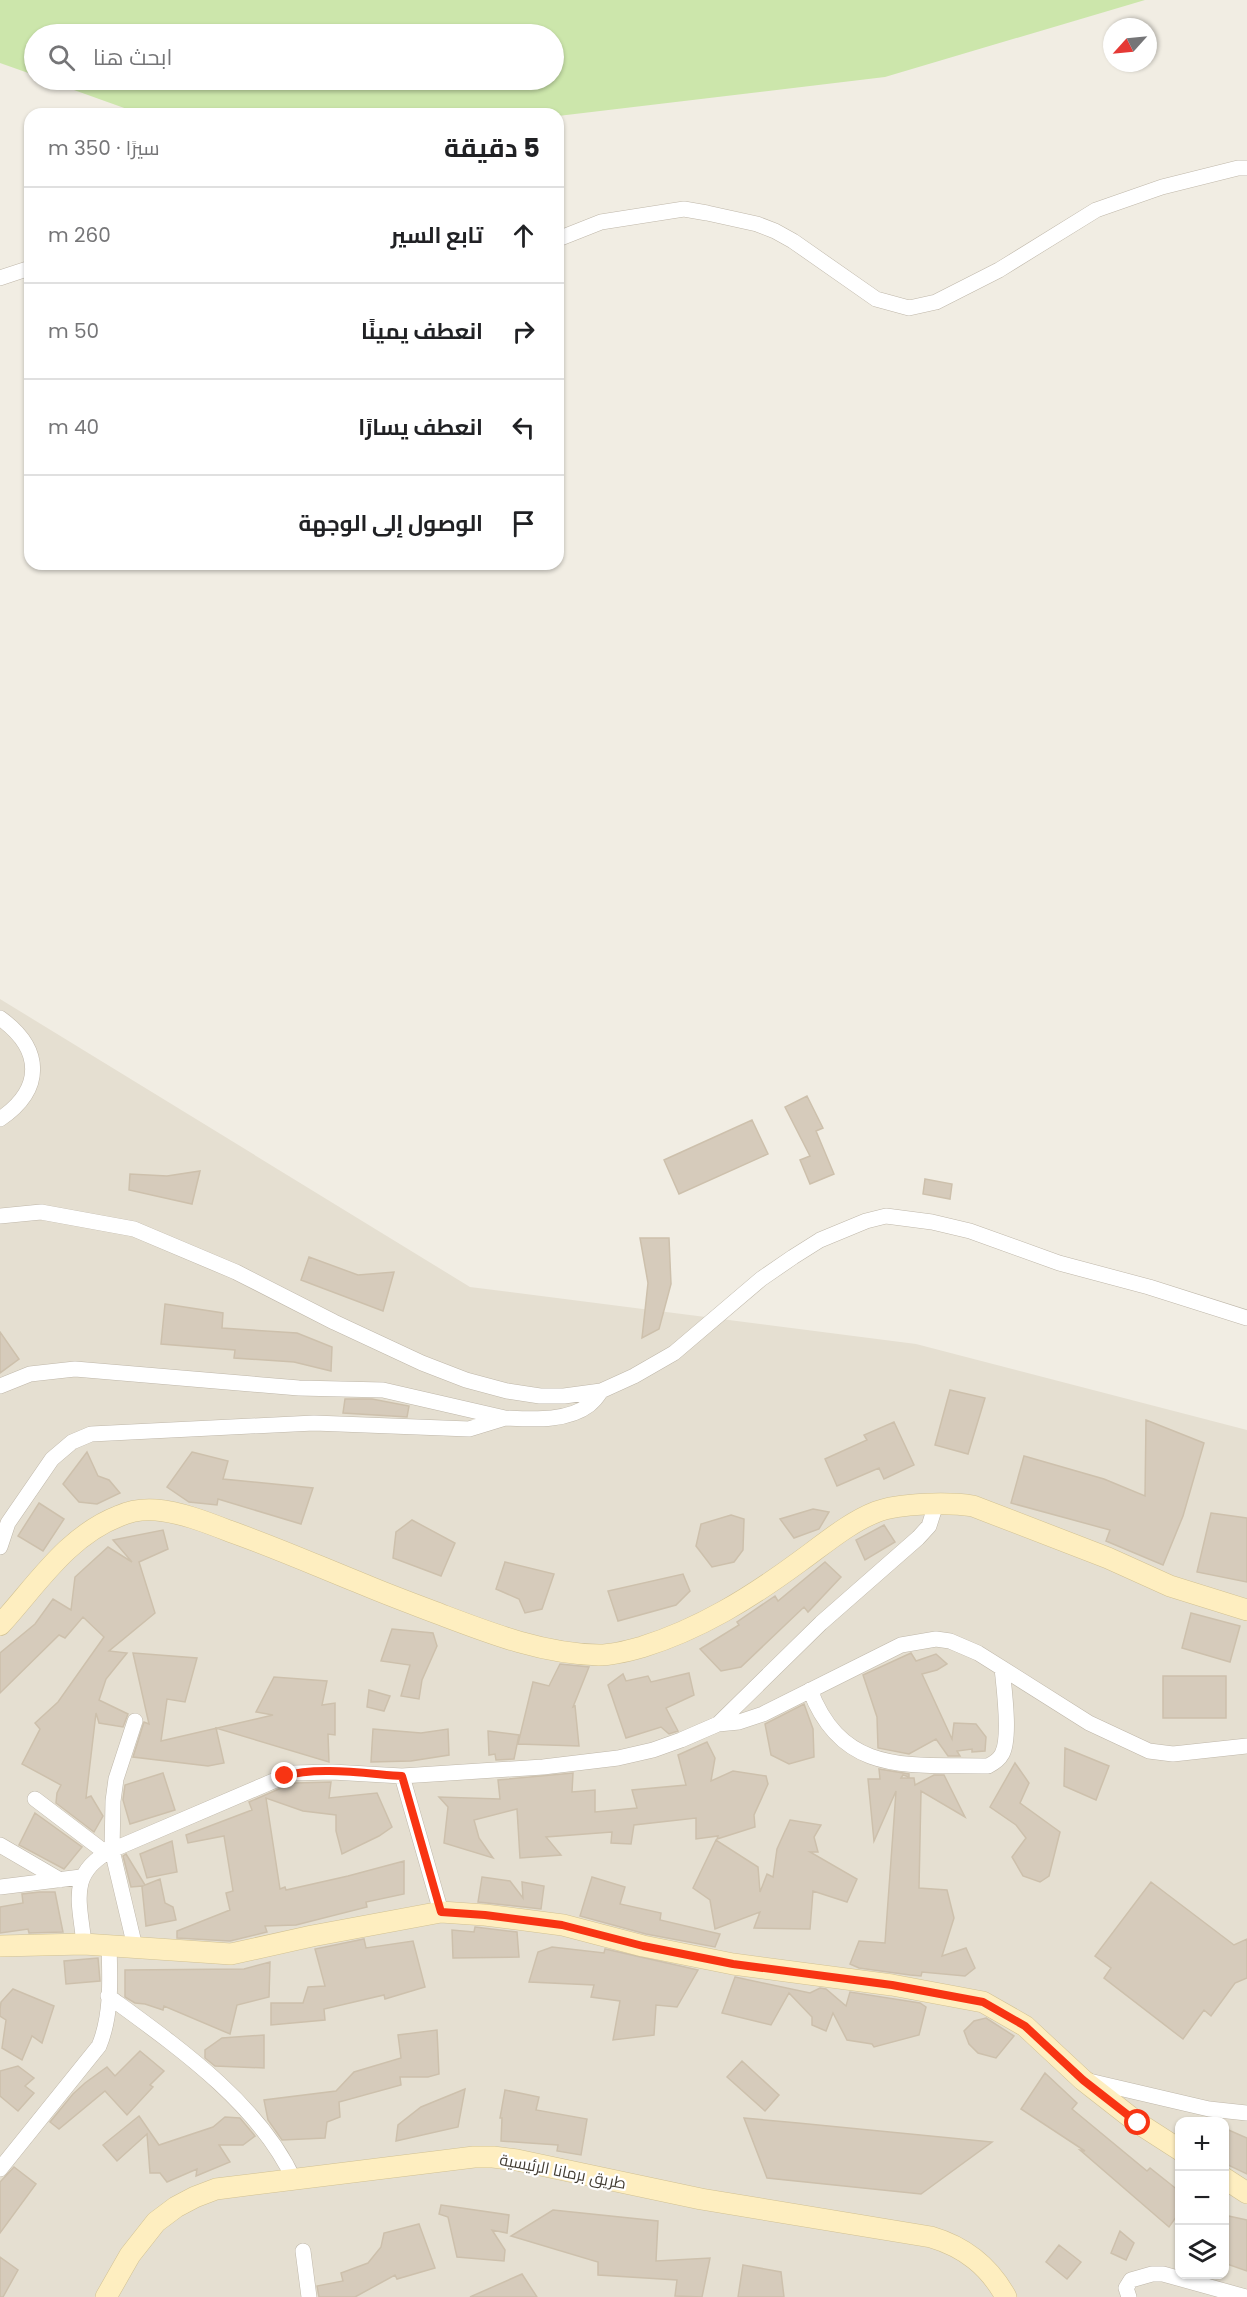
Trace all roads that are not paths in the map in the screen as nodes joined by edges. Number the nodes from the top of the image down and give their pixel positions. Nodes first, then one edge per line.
1 (1247, 168) edge
2 (564, 237) edge
3 (24, 270) edge
4 (0, 278) edge
5 (0, 1018) edge
6 (0, 1119) edge
7 (0, 1216) edge
8 (1247, 1318) edge
9 (458, 1377) junction
10 (0, 1386) edge
11 (601, 1391) junction
12 (448, 1404) junction
13 (505, 1418) junction
14 (936, 1504) junction
15 (0, 1547) edge
16 (1247, 1610) edge
17 (0, 1625) edge
18 (1002, 1668) junction
19 (810, 1690) junction
20 (135, 1721) dead end
21 (718, 1725) junction
22 (1247, 1746) edge
23 (402, 1776) junction
24 (35, 1799) dead end
25 (0, 1845) edge
26 (109, 1851) junction
27 (81, 1877) junction
28 (60, 1880) junction
29 (0, 1887) edge
30 (441, 1912) junction
31 (84, 1944) junction
32 (0, 1946) edge
33 (109, 1946) junction
34 (135, 1947) junction
35 (108, 1996) junction
36 (1083, 2080) junction
37 (1247, 2113) edge
38 (1175, 2147) edge
39 (0, 2169) edge
40 (294, 2180) junction
41 (1229, 2181) edge
42 (1247, 2193) edge
43 (303, 2251) dead end
44 (106, 2297) edge
45 (309, 2297) edge
46 (1006, 2297) edge
47 (1129, 2297) edge
48 (1246, 2297) edge

1 - 2 street
3 - 4 street
5 - 6 street
7 - 9 street
8 - 11 street
9 - 11 street
9 - 12 street
10 - 12 street
11 - 13 street
12 - 13 street
13 - 15 street
14 - 16 street
14 - 17 street
14 - 21 street
18 - 19 street
18 - 19 street
18 - 22 street
19 - 21 street
20 - 26 street
21 - 23 street
23 - 26 street
23 - 30 street
24 - 26 street
25 - 28 street
26 - 27 street
26 - 34 street
27 - 28 street
27 - 31 street
28 - 29 street
30 - 34 street
30 - 36 street
31 - 32 street
31 - 33 street
33 - 34 street
33 - 35 street
35 - 39 street
35 - 40 street
36 - 37 street
36 - 38 street
40 - 44 street, طريق برمانا الرئيسية
40 - 46 street, طريق برمانا الرئيسية
41 - 42 street
43 - 45 street
47 - 48 street

